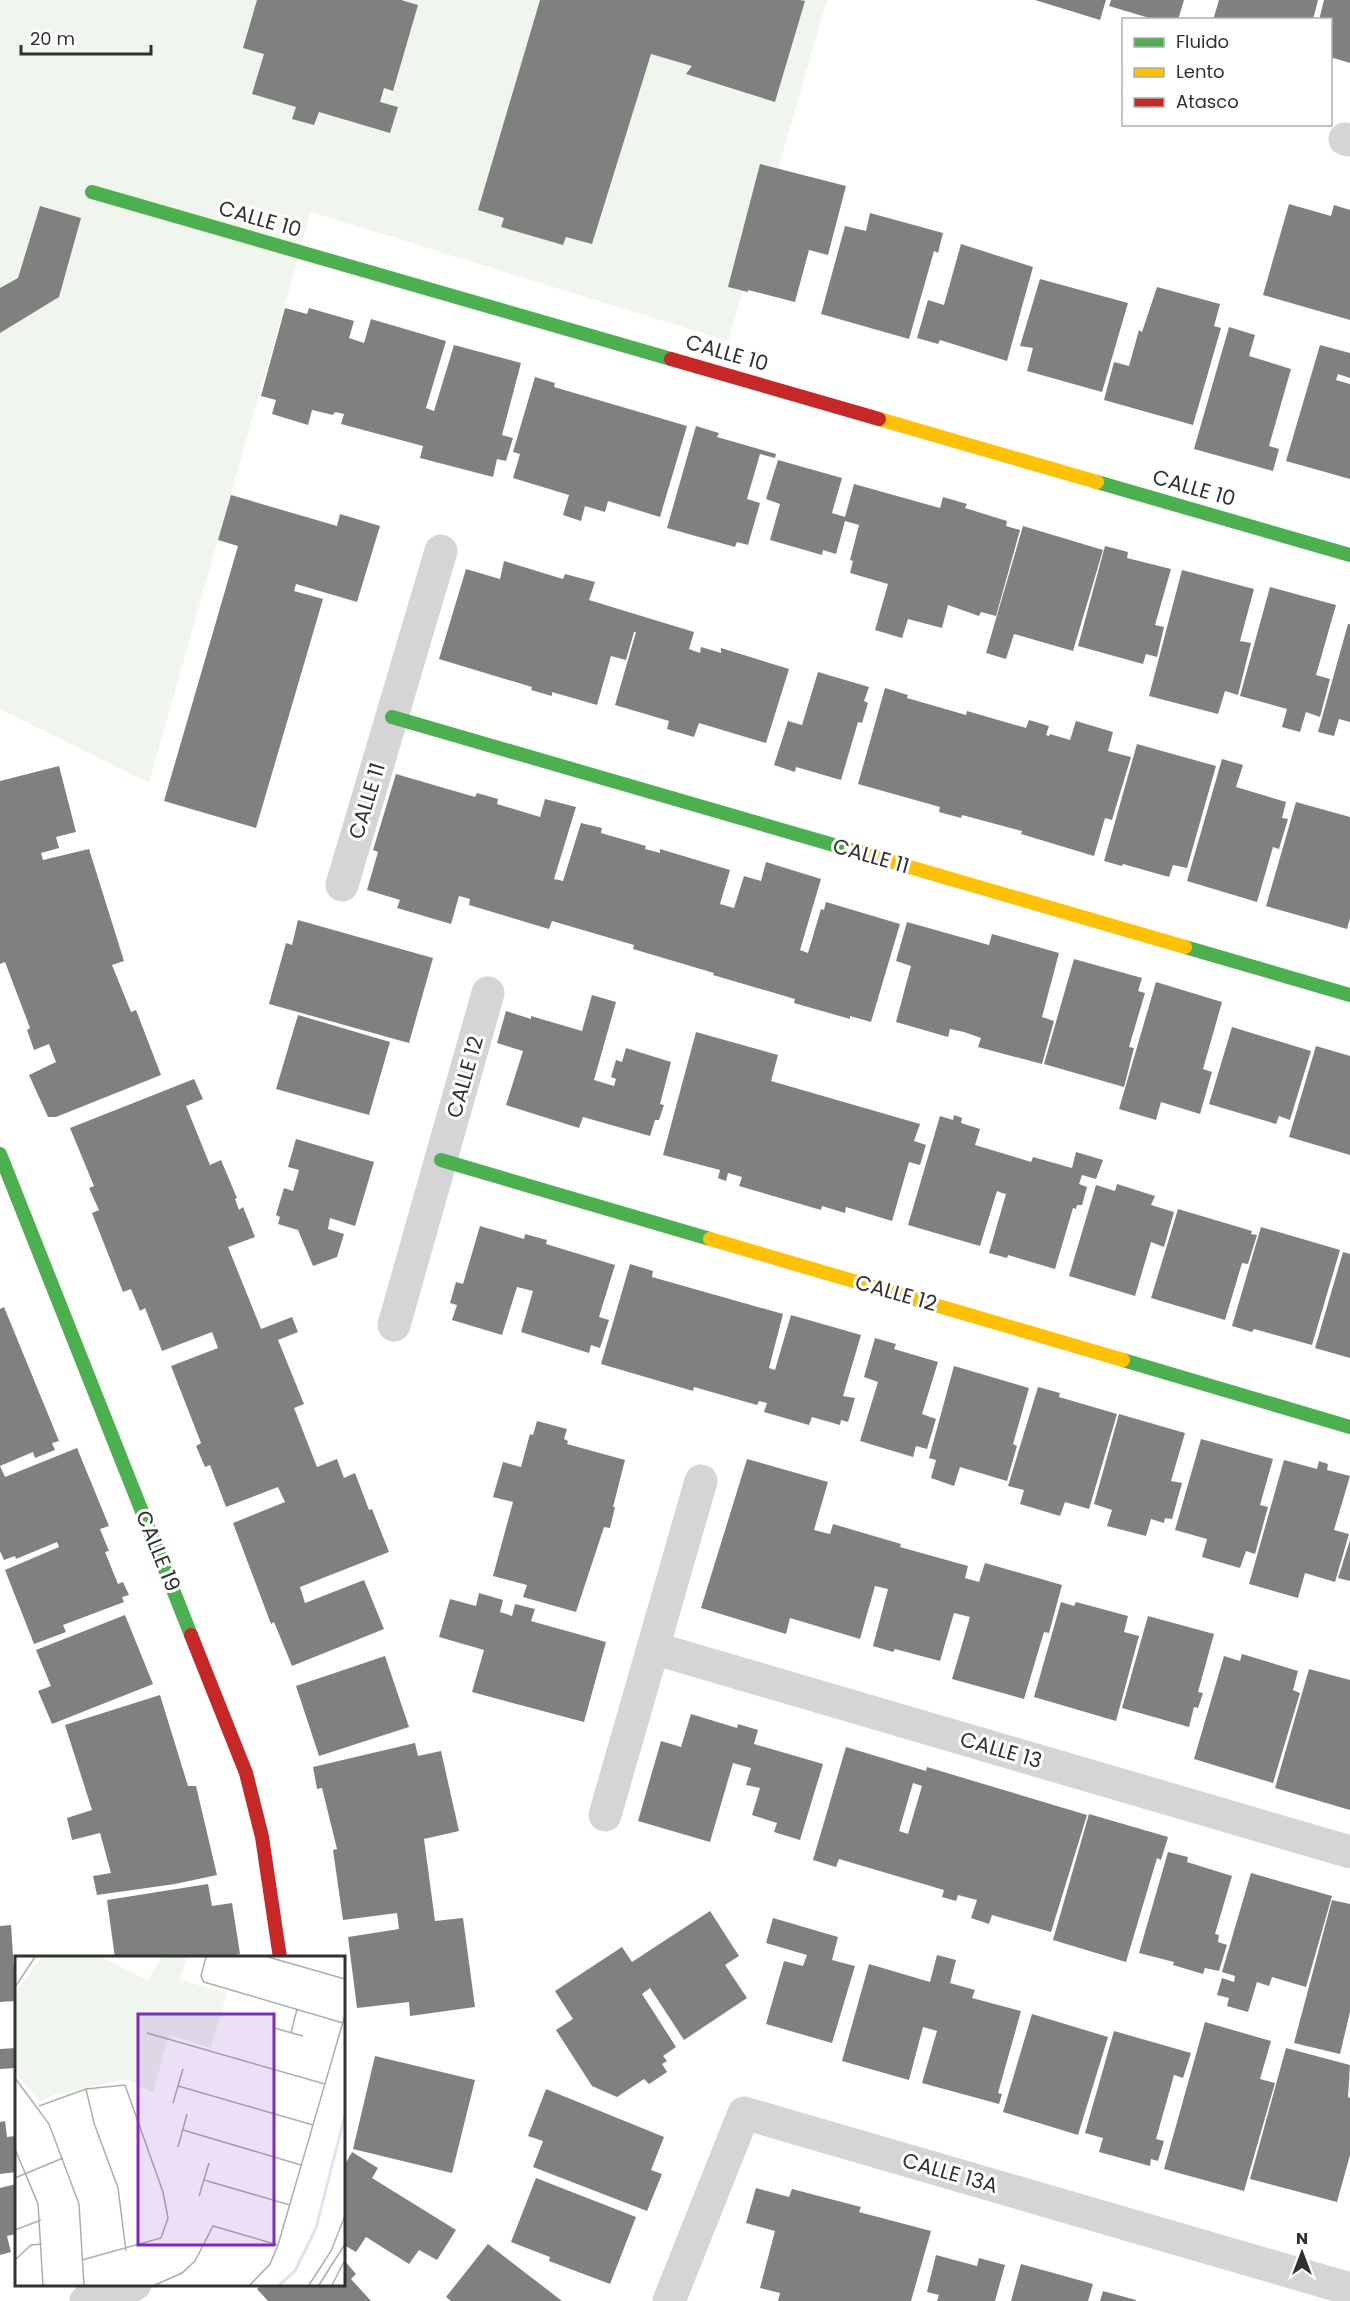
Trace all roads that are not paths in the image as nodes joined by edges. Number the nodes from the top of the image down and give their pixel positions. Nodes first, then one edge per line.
1 (92, 192) dead end
2 (441, 551) dead end
3 (1350, 555) edge
4 (392, 717) junction
5 (342, 885) dead end
6 (488, 993) dead end
7 (1350, 995) edge
8 (0, 1154) edge
9 (441, 1160) junction
10 (394, 1325) dead end
11 (1350, 1427) edge
12 (701, 1481) dead end
13 (653, 1648) junction
14 (605, 1815) dead end
15 (1350, 1852) edge
16 (280, 1956) edge
17 (131, 2286) edge
18 (1350, 2289) edge
19 (86, 2301) edge
20 (669, 2301) edge

1 - 3 street, CALLE 10
2 - 4 street, CALLE 11
4 - 5 street, CALLE 11
4 - 7 street, CALLE 11
6 - 9 street, CALLE 12
8 - 16 street, CALLE 19
9 - 10 street, CALLE 12
9 - 11 street, CALLE 12
12 - 13 street
13 - 14 street
13 - 15 street, CALLE 13
17 - 19 street
18 - 20 street, CALLE 13A

